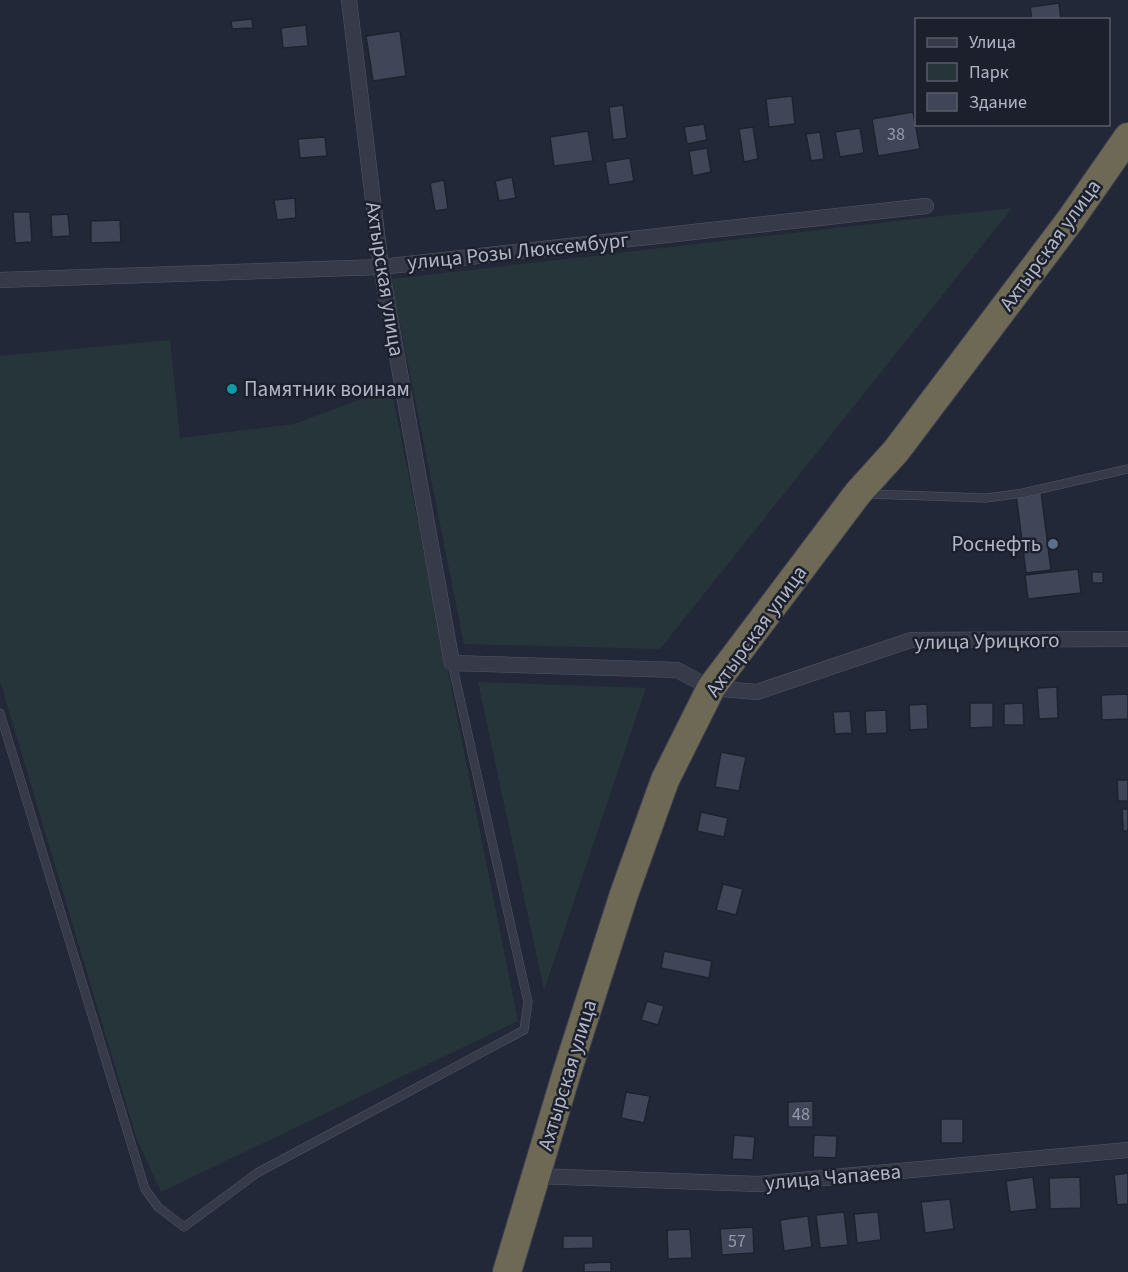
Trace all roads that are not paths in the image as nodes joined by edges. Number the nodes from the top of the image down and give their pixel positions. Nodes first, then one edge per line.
1 (349, 0) edge
2 (1128, 137) edge
3 (926, 206) dead end
4 (381, 267) junction
5 (0, 280) edge
6 (1128, 469) edge
7 (858, 493) junction
8 (1128, 639) edge
9 (452, 663) junction
10 (711, 688) junction
11 (0, 713) edge
12 (1128, 1150) edge
13 (536, 1176) junction
14 (507, 1272) edge

1 - 4 street, Ахтырская улица
2 - 7 highway, Ахтырская улица
3 - 4 street, улица Розы Люксембург
4 - 5 street, улица Розы Люксембург
4 - 9 street, Ахтырская улица
6 - 7 lane
7 - 10 highway, Ахтырская улица
8 - 10 street, улица Урицкого
9 - 10 street
9 - 11 lane
10 - 13 highway, Ахтырская улица
12 - 13 street, улица Чапаева
13 - 14 highway, Ахтырская улица

